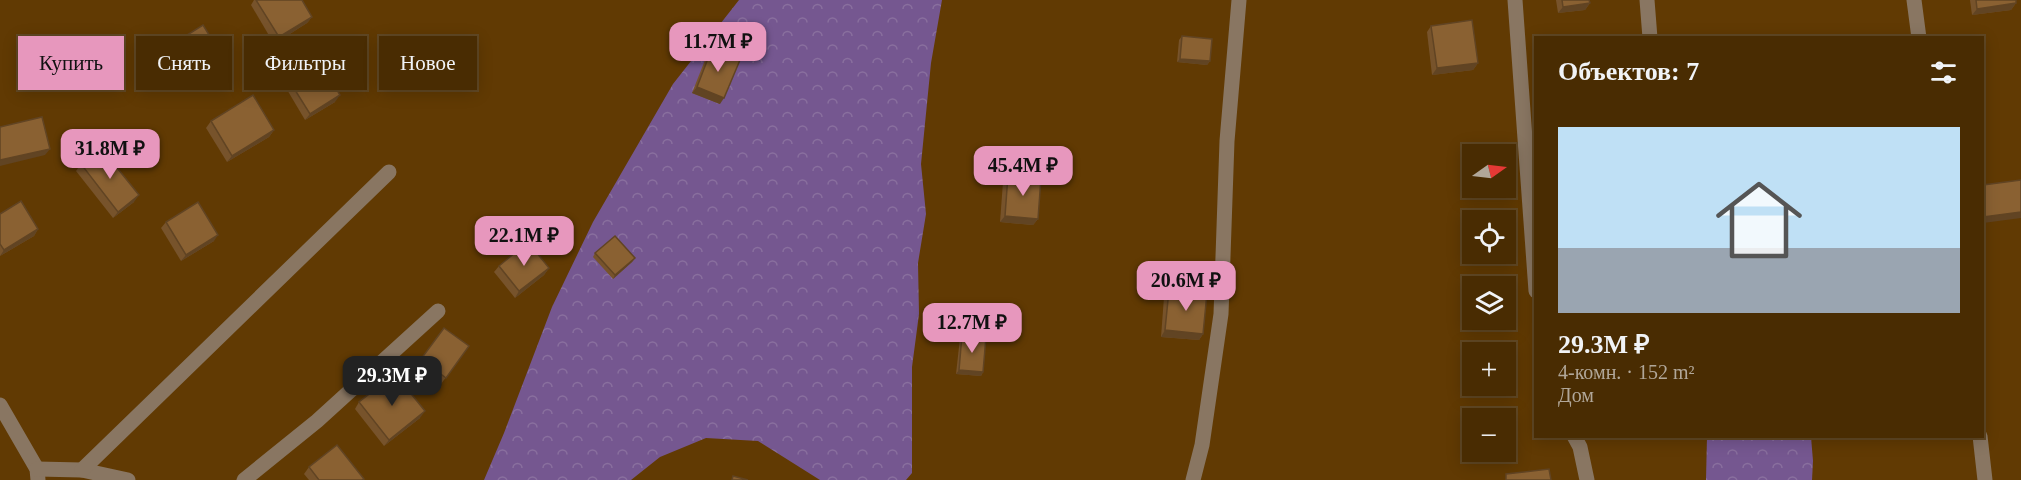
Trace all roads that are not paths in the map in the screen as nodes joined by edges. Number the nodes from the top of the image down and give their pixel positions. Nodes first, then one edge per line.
1 (1239, 0) edge
2 (1515, 0) edge
3 (1647, 0) edge
4 (1914, 0) edge
5 (1650, 36) edge
6 (1919, 36) edge
7 (389, 172) dead end
8 (1534, 263) edge
9 (438, 311) dead end
10 (0, 405) edge
11 (1575, 438) edge
12 (1980, 438) edge
13 (82, 470) junction
14 (37, 474) edge
15 (128, 480) edge
16 (244, 480) edge
17 (1193, 480) edge
18 (1587, 480) edge
19 (1984, 480) edge

1 - 17 street
2 - 8 street
3 - 5 street
4 - 6 street
7 - 13 street
9 - 16 street
10 - 14 street
11 - 18 street
12 - 19 street
13 - 14 street
13 - 15 street

